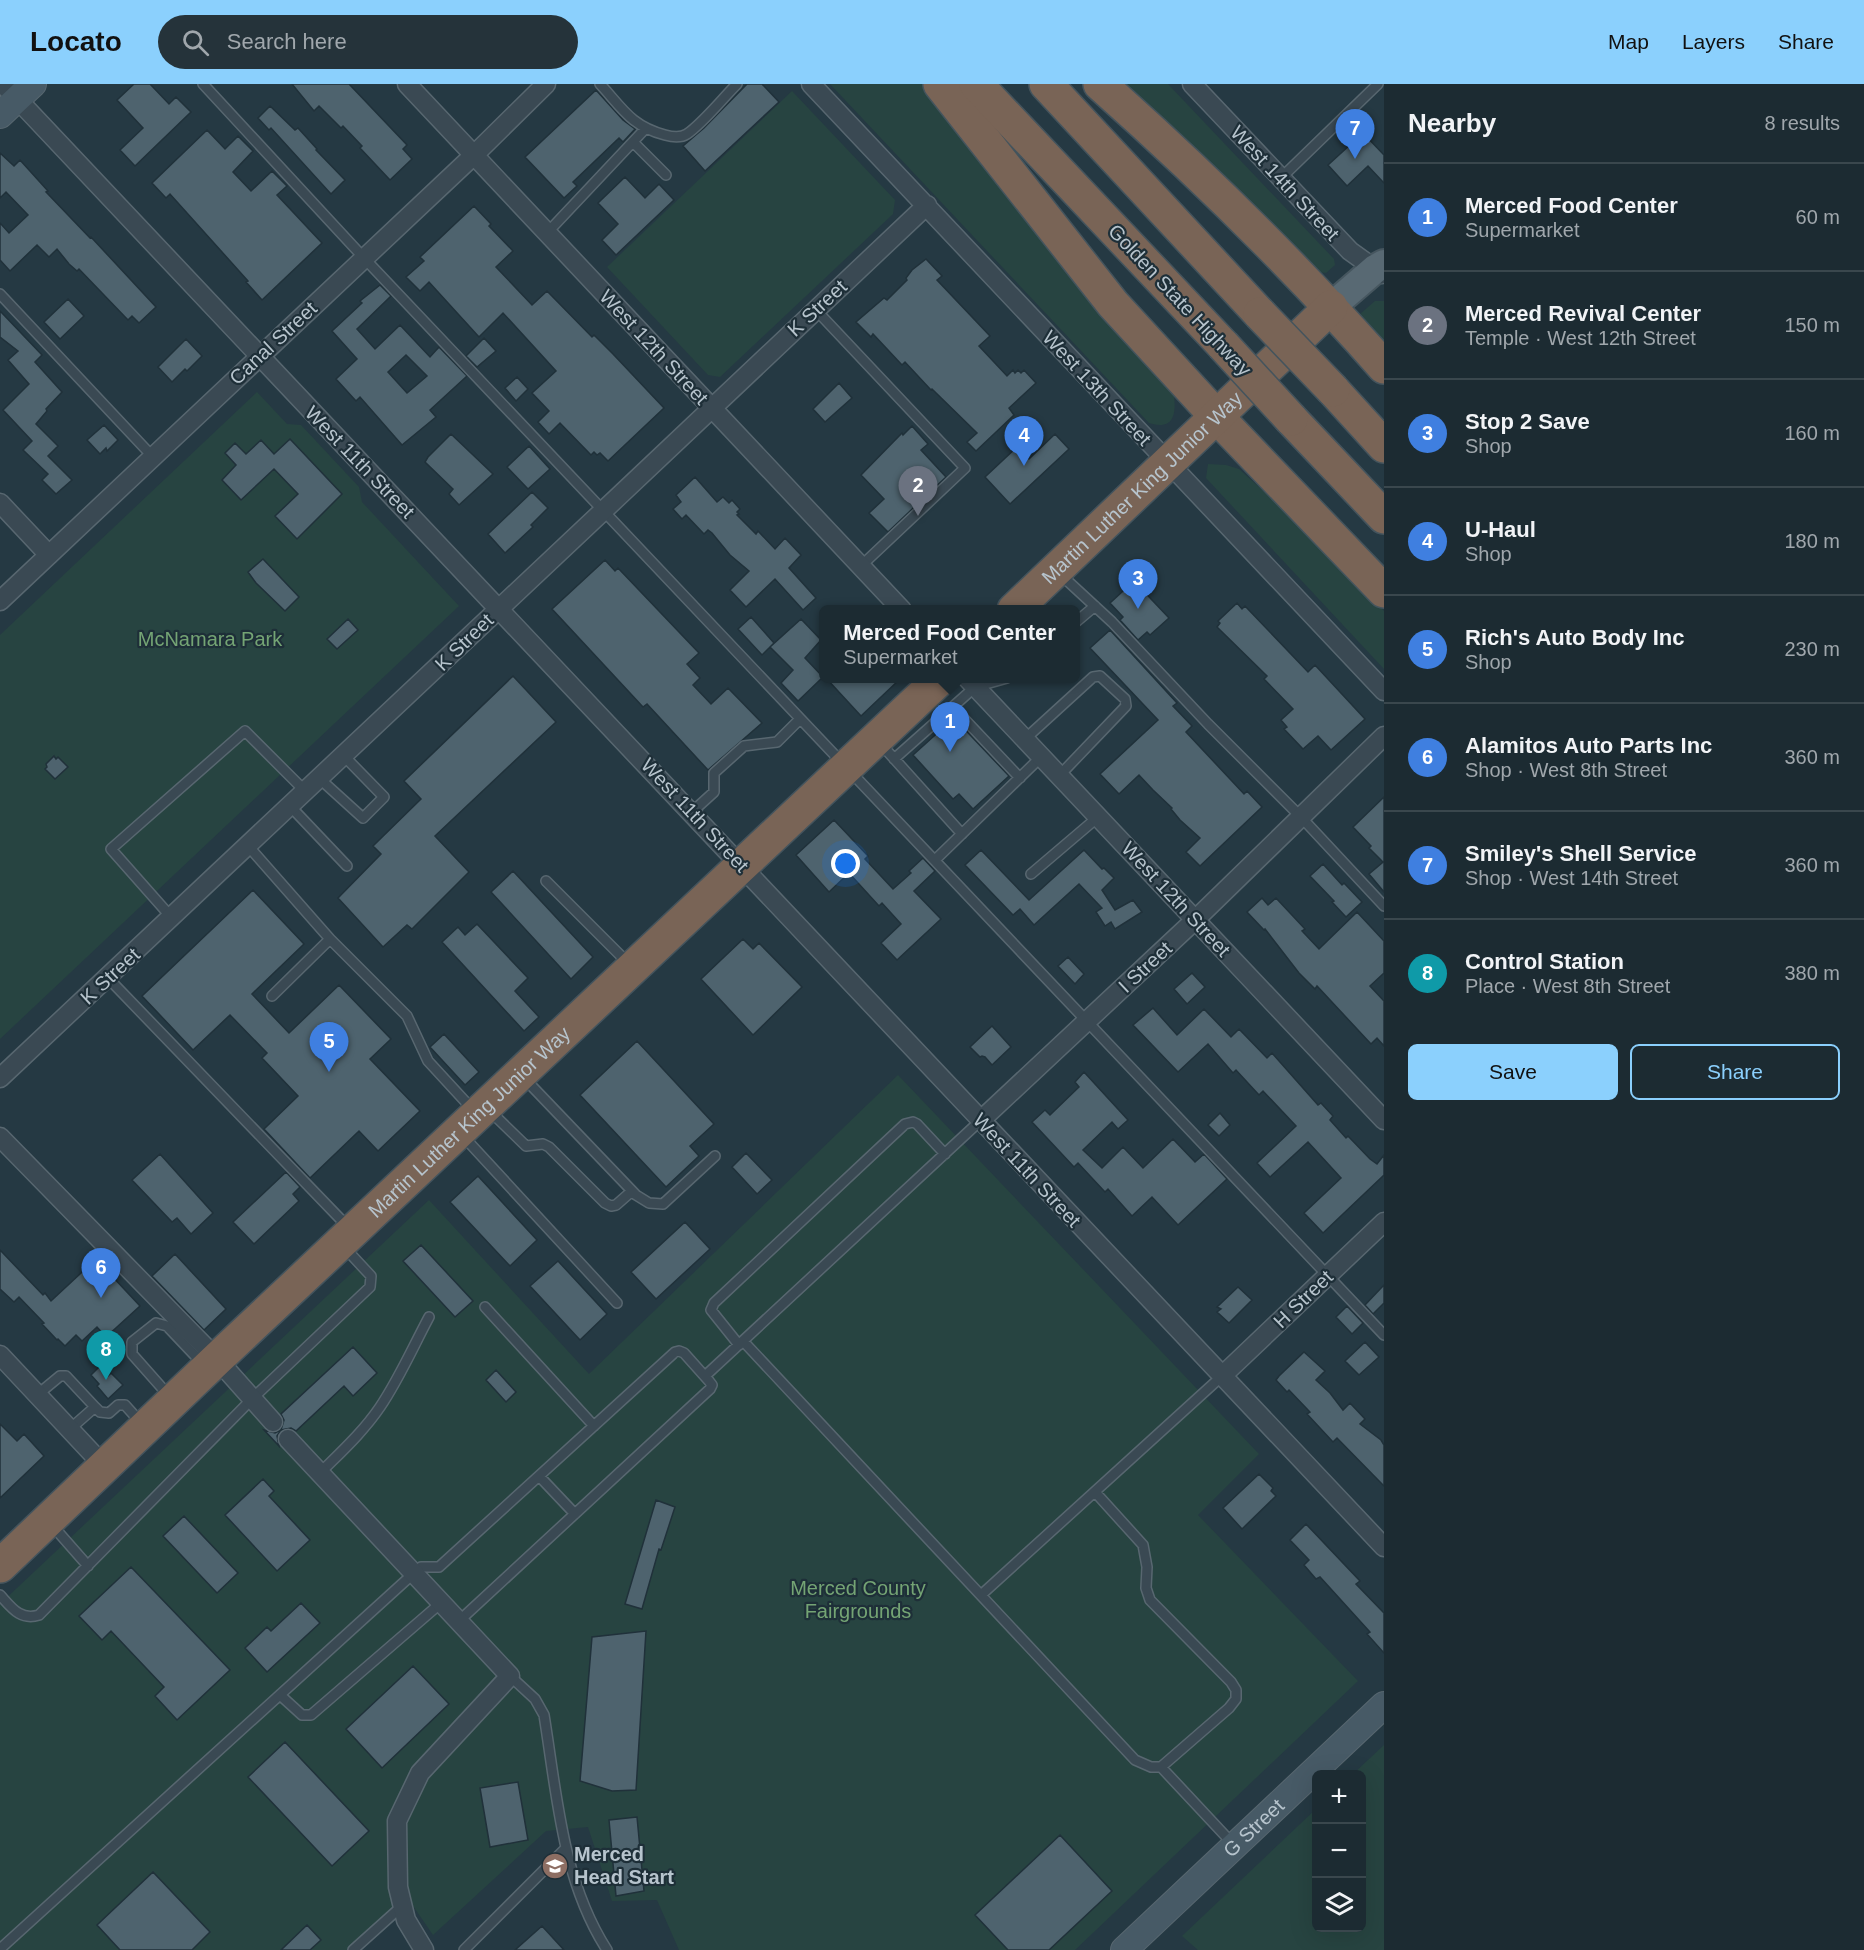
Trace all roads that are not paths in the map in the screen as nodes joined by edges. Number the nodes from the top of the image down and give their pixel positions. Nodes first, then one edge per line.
1 (203, 84) edge
2 (406, 84) edge
3 (546, 84) edge
4 (600, 84) edge
5 (737, 84) edge
6 (812, 84) edge
7 (940, 84) edge
8 (976, 84) edge
9 (1046, 84) edge
10 (1100, 84) edge
11 (1192, 84) edge
12 (1378, 84) edge
13 (13, 96) edge
14 (645, 129) junction
15 (629, 146) junction
16 (474, 155) junction
17 (666, 175) dead end
18 (1281, 178) junction
19 (927, 205) junction
20 (547, 233) junction
21 (364, 258) junction
22 (1382, 263) edge
23 (0, 294) edge
24 (1331, 307) junction
25 (816, 310) junction
26 (259, 357) junction
27 (1384, 367) edge
28 (711, 408) junction
29 (1217, 417) junction
30 (1384, 446) edge
31 (153, 457) junction
32 (1168, 464) junction
33 (0, 503) edge
34 (603, 510) junction
35 (1384, 517) edge
36 (49, 555) junction
37 (861, 566) junction
38 (1056, 570) junction
39 (1384, 591) edge
40 (0, 601) edge
41 (898, 605) edge
42 (1018, 605) edge
43 (1095, 606) junction
44 (499, 608) junction
45 (1080, 619) edge
46 (971, 683) edge
47 (1384, 691) edge
48 (947, 693) edge
49 (800, 719) junction
50 (1384, 736) edge
51 (1025, 739) junction
52 (885, 749) junction
53 (344, 756) junction
54 (1041, 757) junction
55 (846, 767) junction
56 (1059, 776) junction
57 (1020, 778) junction
58 (320, 779) junction
59 (306, 792) junction
60 (291, 807) junction
61 (692, 812) junction
62 (1301, 816) junction
63 (1098, 817) junction
64 (962, 834) junction
65 (249, 847) junction
66 (934, 860) junction
67 (742, 865) junction
68 (347, 866) dead end
69 (1031, 874) dead end
70 (546, 881) dead end
71 (1384, 906) edge
72 (172, 918) junction
73 (1195, 920) junction
74 (330, 939) junction
75 (633, 968) junction
76 (108, 978) junction
77 (272, 996) dead end
78 (1087, 1022) junction
79 (521, 1074) junction
80 (0, 1078) edge
81 (474, 1118) junction
82 (1384, 1120) edge
83 (980, 1121) junction
84 (0, 1137) edge
85 (945, 1154) junction
86 (716, 1156) dead end
87 (632, 1191) junction
88 (1384, 1222) edge
89 (347, 1237) junction
90 (1328, 1276) junction
91 (617, 1303) dead end
92 (484, 1308) dead end
93 (429, 1317) dead end
94 (1384, 1335) edge
95 (741, 1343) junction
96 (0, 1355) edge
97 (212, 1364) junction
98 (705, 1376) junction
99 (1222, 1376) junction
100 (37, 1395) junction
101 (253, 1398) junction
102 (174, 1401) junction
103 (95, 1407) junction
104 (273, 1422) dead end
105 (594, 1426) junction
106 (145, 1428) junction
107 (70, 1429) junction
108 (288, 1439) dead end
109 (105, 1467) junction
110 (320, 1473) junction
111 (539, 1476) junction
112 (1095, 1492) junction
113 (575, 1514) junction
114 (48, 1521) junction
115 (1384, 1547) edge
116 (0, 1566) edge
117 (88, 1566) junction
118 (414, 1573) junction
119 (0, 1595) edge
120 (981, 1595) junction
121 (442, 1602) junction
122 (459, 1621) junction
123 (510, 1676) junction
124 (280, 1695) junction
125 (1384, 1705) edge
126 (1161, 1767) junction
127 (1235, 1846) junction
128 (566, 1848) junction
129 (402, 1906) junction
130 (0, 1949) edge
131 (353, 1950) edge
132 (423, 1950) edge
133 (464, 1950) edge
134 (607, 1950) edge
135 (1124, 1950) edge

1 - 21 lane
2 - 16 street, West 12th Street
3 - 16 street, Canal Street
4 - 14 lane
5 - 14 lane
6 - 19 street, West 13th Street
7 - 29 highway
8 - 35 highway, Golden State Highway, bridge
9 - 30 highway, bridge
10 - 24 highway
11 - 18 street, West 14th Street
12 - 18 lane
13 - 26 street, West 11th Street
14 - 15 lane
15 - 17 lane
15 - 20 lane
16 - 20 street, West 12th Street
16 - 21 street, Canal Street
18 - 22 street, West 14th Street
19 - 25 street, K Street
19 - 32 street, West 13th Street
20 - 28 street, West 12th Street
21 - 26 street, Canal Street
21 - 34 lane
22 - 24 main road, Martin Luther King Junior Way
23 - 31 lane
24 - 27 highway
24 - 29 highway, Martin Luther King Junior Way
25 - 28 street, K Street
25 - 37 lane
26 - 31 street, Canal Street
26 - 44 street, West 11th Street
28 - 34 street, K Street
28 - 37 street, West 12th Street
29 - 32 highway, Martin Luther King Junior Way
29 - 39 highway
31 - 36 street, Canal Street
32 - 38 highway, Martin Luther King Junior Way
32 - 47 street, West 13th Street
33 - 36 street
34 - 44 street, K Street
34 - 49 lane
36 - 40 street, Canal Street
37 - 41 street, West 12th Street
38 - 42 highway, Martin Luther King Junior Way
38 - 43 lane
43 - 45 lane
43 - 62 lane
44 - 53 street, K Street
44 - 61 street, West 11th Street
46 - 48 lane
46 - 51 street, West 12th Street
48 - 52 highway, Martin Luther King Junior Way
48 - 57 lane
49 - 55 lane
49 - 61 lane
50 - 62 street, I Street
51 - 54 street, West 12th Street
51 - 56 lane
52 - 55 highway, Martin Luther King Junior Way
52 - 64 lane
53 - 58 street, K Street
53 - 58 lane
54 - 56 street, West 12th Street
54 - 57 lane
55 - 66 lane
55 - 67 highway, Martin Luther King Junior Way
56 - 63 street, West 12th Street
57 - 64 lane
58 - 59 street, K Street
59 - 60 street, K Street
59 - 72 lane
60 - 65 street, K Street
60 - 68 lane
61 - 67 street, West 11th Street
62 - 71 lane
62 - 73 street, I Street
63 - 69 lane
63 - 73 street, West 12th Street
64 - 66 lane
65 - 72 street, K Street
65 - 74 lane
66 - 78 lane
67 - 75 highway, Martin Luther King Junior Way
67 - 83 street, West 11th Street
70 - 75 lane
72 - 76 street, K Street
73 - 78 street, I Street
73 - 82 street, West 12th Street
74 - 77 lane
74 - 81 lane
75 - 79 highway, Martin Luther King Junior Way
76 - 80 street, K Street
76 - 89 lane
78 - 83 street, I Street
78 - 90 lane
79 - 81 highway, Martin Luther King Junior Way
79 - 87 lane
81 - 87 lane
81 - 89 highway, Martin Luther King Junior Way
81 - 91 lane
83 - 85 lane
83 - 99 street, West 11th Street
84 - 97 street
85 - 95 lane
85 - 95 lane
86 - 87 lane
88 - 90 street, H Street
89 - 97 highway, Martin Luther King Junior Way
89 - 101 lane
90 - 94 lane
90 - 99 street, H Street
92 - 105 lane
93 - 110 lane
95 - 98 lane
95 - 120 lane
96 - 100 street
97 - 101 street
97 - 102 highway, Martin Luther King Junior Way
97 - 102 lane
98 - 105 lane
98 - 113 lane
99 - 112 lane
99 - 115 street, West 11th Street
100 - 103 lane
100 - 107 street
101 - 104 street
101 - 117 lane
102 - 106 highway, Martin Luther King Junior Way
103 - 106 lane
103 - 107 lane
105 - 111 lane
106 - 109 highway, Martin Luther King Junior Way
107 - 109 street
108 - 110 street
109 - 114 highway, Martin Luther King Junior Way
110 - 118 street
111 - 113 lane
111 - 118 lane
112 - 120 lane
112 - 126 lane
113 - 122 lane
114 - 116 highway, Martin Luther King Junior Way
114 - 117 lane
117 - 119 lane
118 - 121 street
118 - 124 lane
120 - 126 lane
121 - 122 street
121 - 124 lane
122 - 123 street
123 - 128 lane
123 - 129 street
124 - 130 lane
125 - 127 main road, G Street
126 - 127 lane
127 - 135 main road, G Street
128 - 133 lane
128 - 134 lane
129 - 131 lane
129 - 132 street

